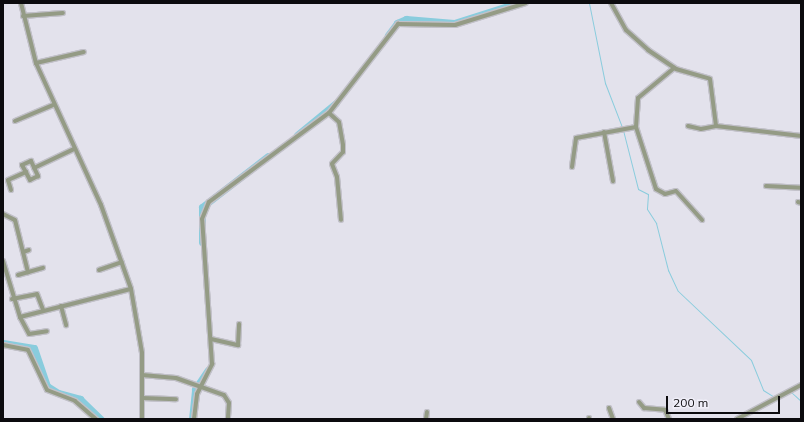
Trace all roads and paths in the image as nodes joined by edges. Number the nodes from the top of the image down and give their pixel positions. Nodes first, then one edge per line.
1 (21, 3) edge
2 (526, 3) edge
3 (610, 3) edge
4 (63, 13) dead end
5 (23, 16) junction
6 (84, 52) dead end
7 (36, 63) junction
8 (674, 68) junction
9 (53, 105) junction
10 (329, 113) junction
11 (15, 121) dead end
12 (688, 126) dead end
13 (716, 126) junction
14 (636, 127) junction
15 (604, 132) junction
16 (801, 136) edge
17 (74, 149) junction
18 (572, 167) dead end
19 (34, 168) junction
20 (26, 172) junction
21 (613, 181) dead end
22 (766, 186) dead end
23 (801, 188) edge
24 (11, 190) dead end
25 (3, 214) edge
26 (341, 220) dead end
27 (702, 220) dead end
28 (29, 250) dead end
29 (23, 252) junction
30 (3, 261) edge
31 (122, 262) junction
32 (43, 268) dead end
33 (100, 270) dead end
34 (28, 272) junction
35 (4, 273) edge
36 (18, 275) dead end
37 (131, 289) junction
38 (12, 299) junction
39 (61, 306) junction
40 (43, 310) junction
41 (20, 317) junction
42 (239, 324) dead end
43 (66, 325) dead end
44 (47, 331) dead end
45 (211, 339) junction
46 (3, 345) edge
47 (142, 375) junction
48 (801, 384) edge
49 (197, 386) junction
50 (142, 398) junction
51 (176, 399) dead end
52 (639, 402) dead end
53 (609, 408) dead end
54 (427, 412) dead end
55 (96, 419) edge
56 (142, 419) edge
57 (194, 419) edge
58 (228, 419) edge
59 (426, 419) edge
60 (613, 419) edge
61 (669, 419) edge
62 (737, 419) edge

1 - 5 street
2 - 10 street
3 - 8 street
4 - 5 street
5 - 7 street
6 - 7 street
7 - 9 street
8 - 13 street
8 - 14 street
9 - 11 street
9 - 17 street
10 - 26 street
10 - 45 street
12 - 13 street
13 - 16 street
14 - 15 street
14 - 27 street
15 - 18 street
15 - 21 street
17 - 19 street
17 - 31 street
19 - 20 street
19 - 20 street
20 - 24 street
22 - 23 street
25 - 29 street
28 - 29 street
29 - 34 street
30 - 35 street
31 - 33 street
31 - 37 street
32 - 34 street
34 - 36 street
35 - 38 street
37 - 39 street
37 - 47 street
38 - 40 street
38 - 41 street
39 - 40 street
39 - 43 street
40 - 41 street
41 - 44 street
42 - 45 street
45 - 49 street
46 - 55 street
47 - 49 street
47 - 50 street
48 - 62 street
49 - 57 street
49 - 58 street
50 - 51 street
50 - 56 street
52 - 61 street
53 - 60 street
54 - 59 street

